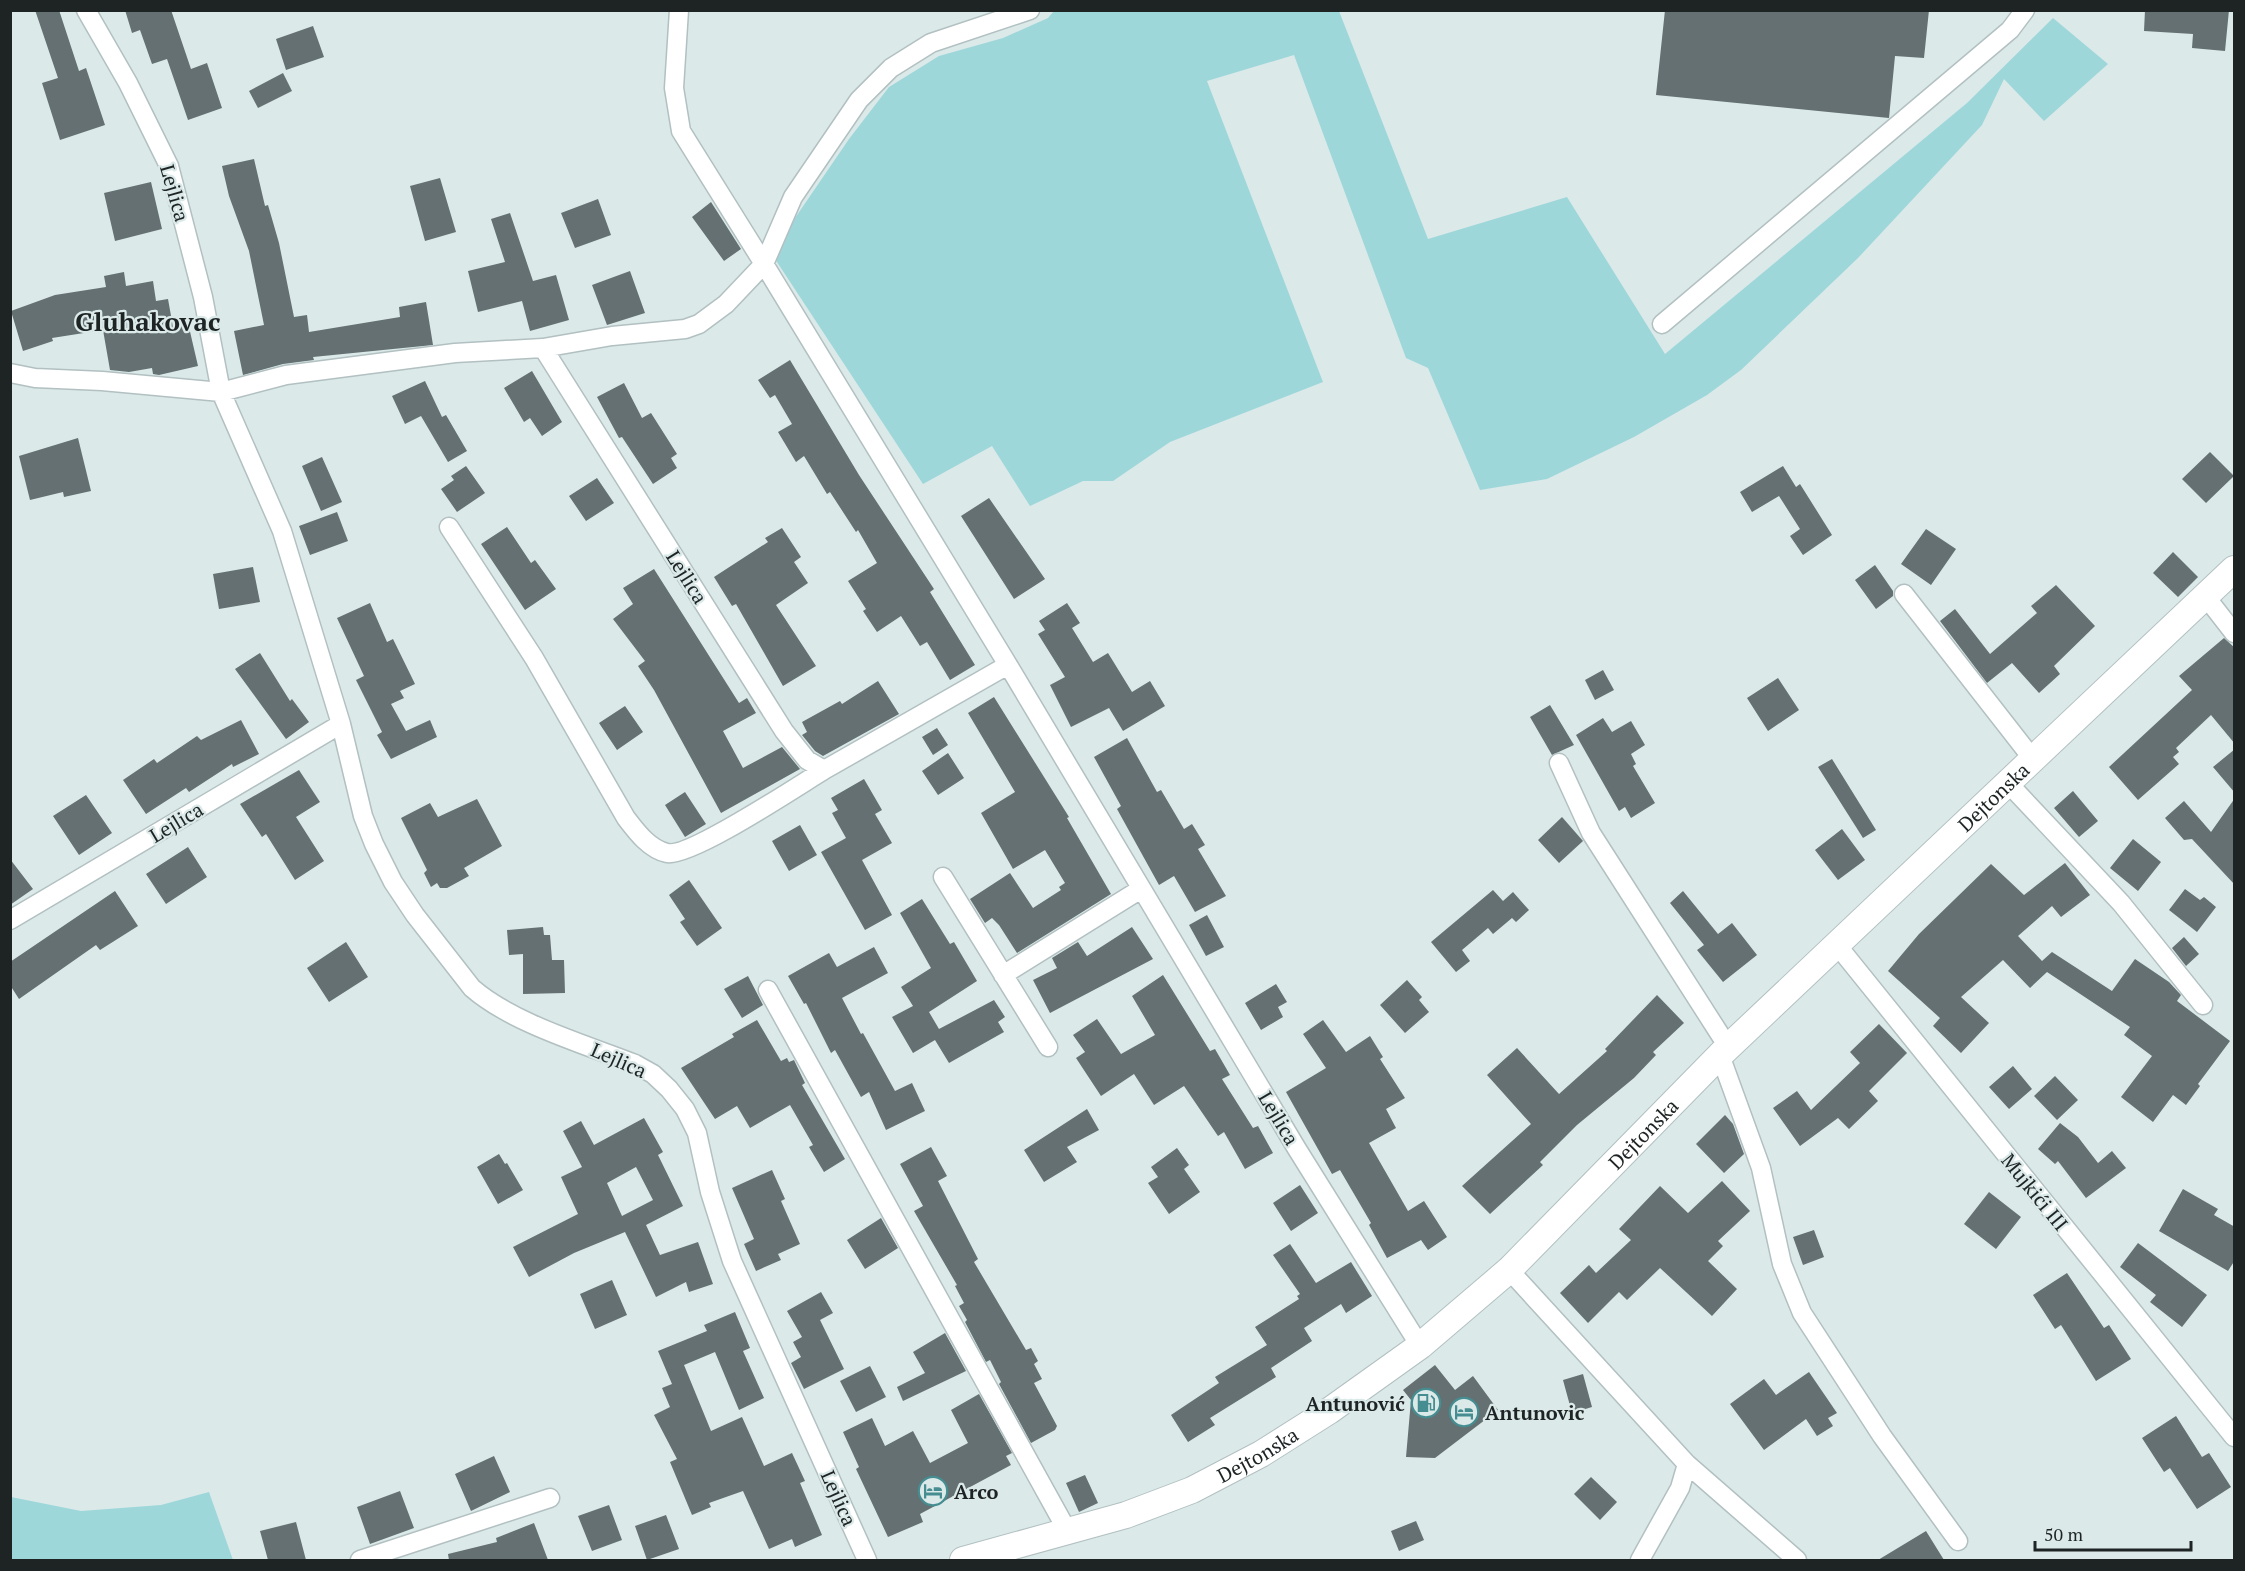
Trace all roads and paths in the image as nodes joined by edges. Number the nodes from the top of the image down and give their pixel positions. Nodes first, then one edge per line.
1 (86, 10) edge
2 (679, 10) edge
3 (1030, 10) edge
4 (2025, 10) edge
5 (764, 264) junction
6 (1662, 324) dead end
7 (543, 348) junction
8 (10, 374) edge
9 (220, 392) junction
10 (449, 527) dead end
11 (2235, 569) edge
12 (1904, 594) dead end
13 (2206, 597) junction
14 (2235, 633) edge
15 (1008, 665) junction
16 (341, 724) junction
17 (2032, 758) junction
18 (1559, 763) dead end
19 (824, 770) junction
20 (2007, 782) junction
21 (943, 877) dead end
22 (1140, 889) junction
23 (10, 920) edge
24 (1837, 945) junction
25 (1003, 975) junction
26 (768, 990) dead end
27 (2203, 1005) dead end
28 (1048, 1047) dead end
29 (1724, 1051) junction
30 (1509, 1270) junction
31 (1420, 1346) junction
32 (2234, 1437) edge
33 (1687, 1464) junction
34 (550, 1498) dead end
35 (1068, 1532) junction
36 (1958, 1541) dead end
37 (360, 1560) edge
38 (867, 1560) edge
39 (963, 1560) edge
40 (1641, 1560) edge
41 (1797, 1560) edge

1 - 9 street, Lejlica
2 - 5 street, Lejlica
3 - 5 street
4 - 6 street
5 - 7 street
5 - 15 street, Lejlica
7 - 9 street
7 - 19 street, Lejlica
8 - 9 street
9 - 16 street, Lejlica
10 - 19 street
11 - 13 main road, Dejtonska
12 - 17 street
13 - 14 street
13 - 17 main road, Dejtonska
15 - 19 street
15 - 22 street, Lejlica
16 - 23 street, Lejlica
16 - 38 street, Lejlica
17 - 20 main road, Dejtonska
18 - 29 street
20 - 24 main road, Dejtonska
20 - 27 street
21 - 25 street
22 - 25 street
22 - 31 street, Lejlica
24 - 29 main road, Dejtonska
24 - 32 street, Mujkići III
25 - 28 street
26 - 35 street
29 - 30 main road, Dejtonska
29 - 36 street
30 - 31 main road, Dejtonska
30 - 33 street
31 - 35 main road, Dejtonska
33 - 40 street
33 - 41 street
34 - 37 street
35 - 39 main road, Dejtonska

